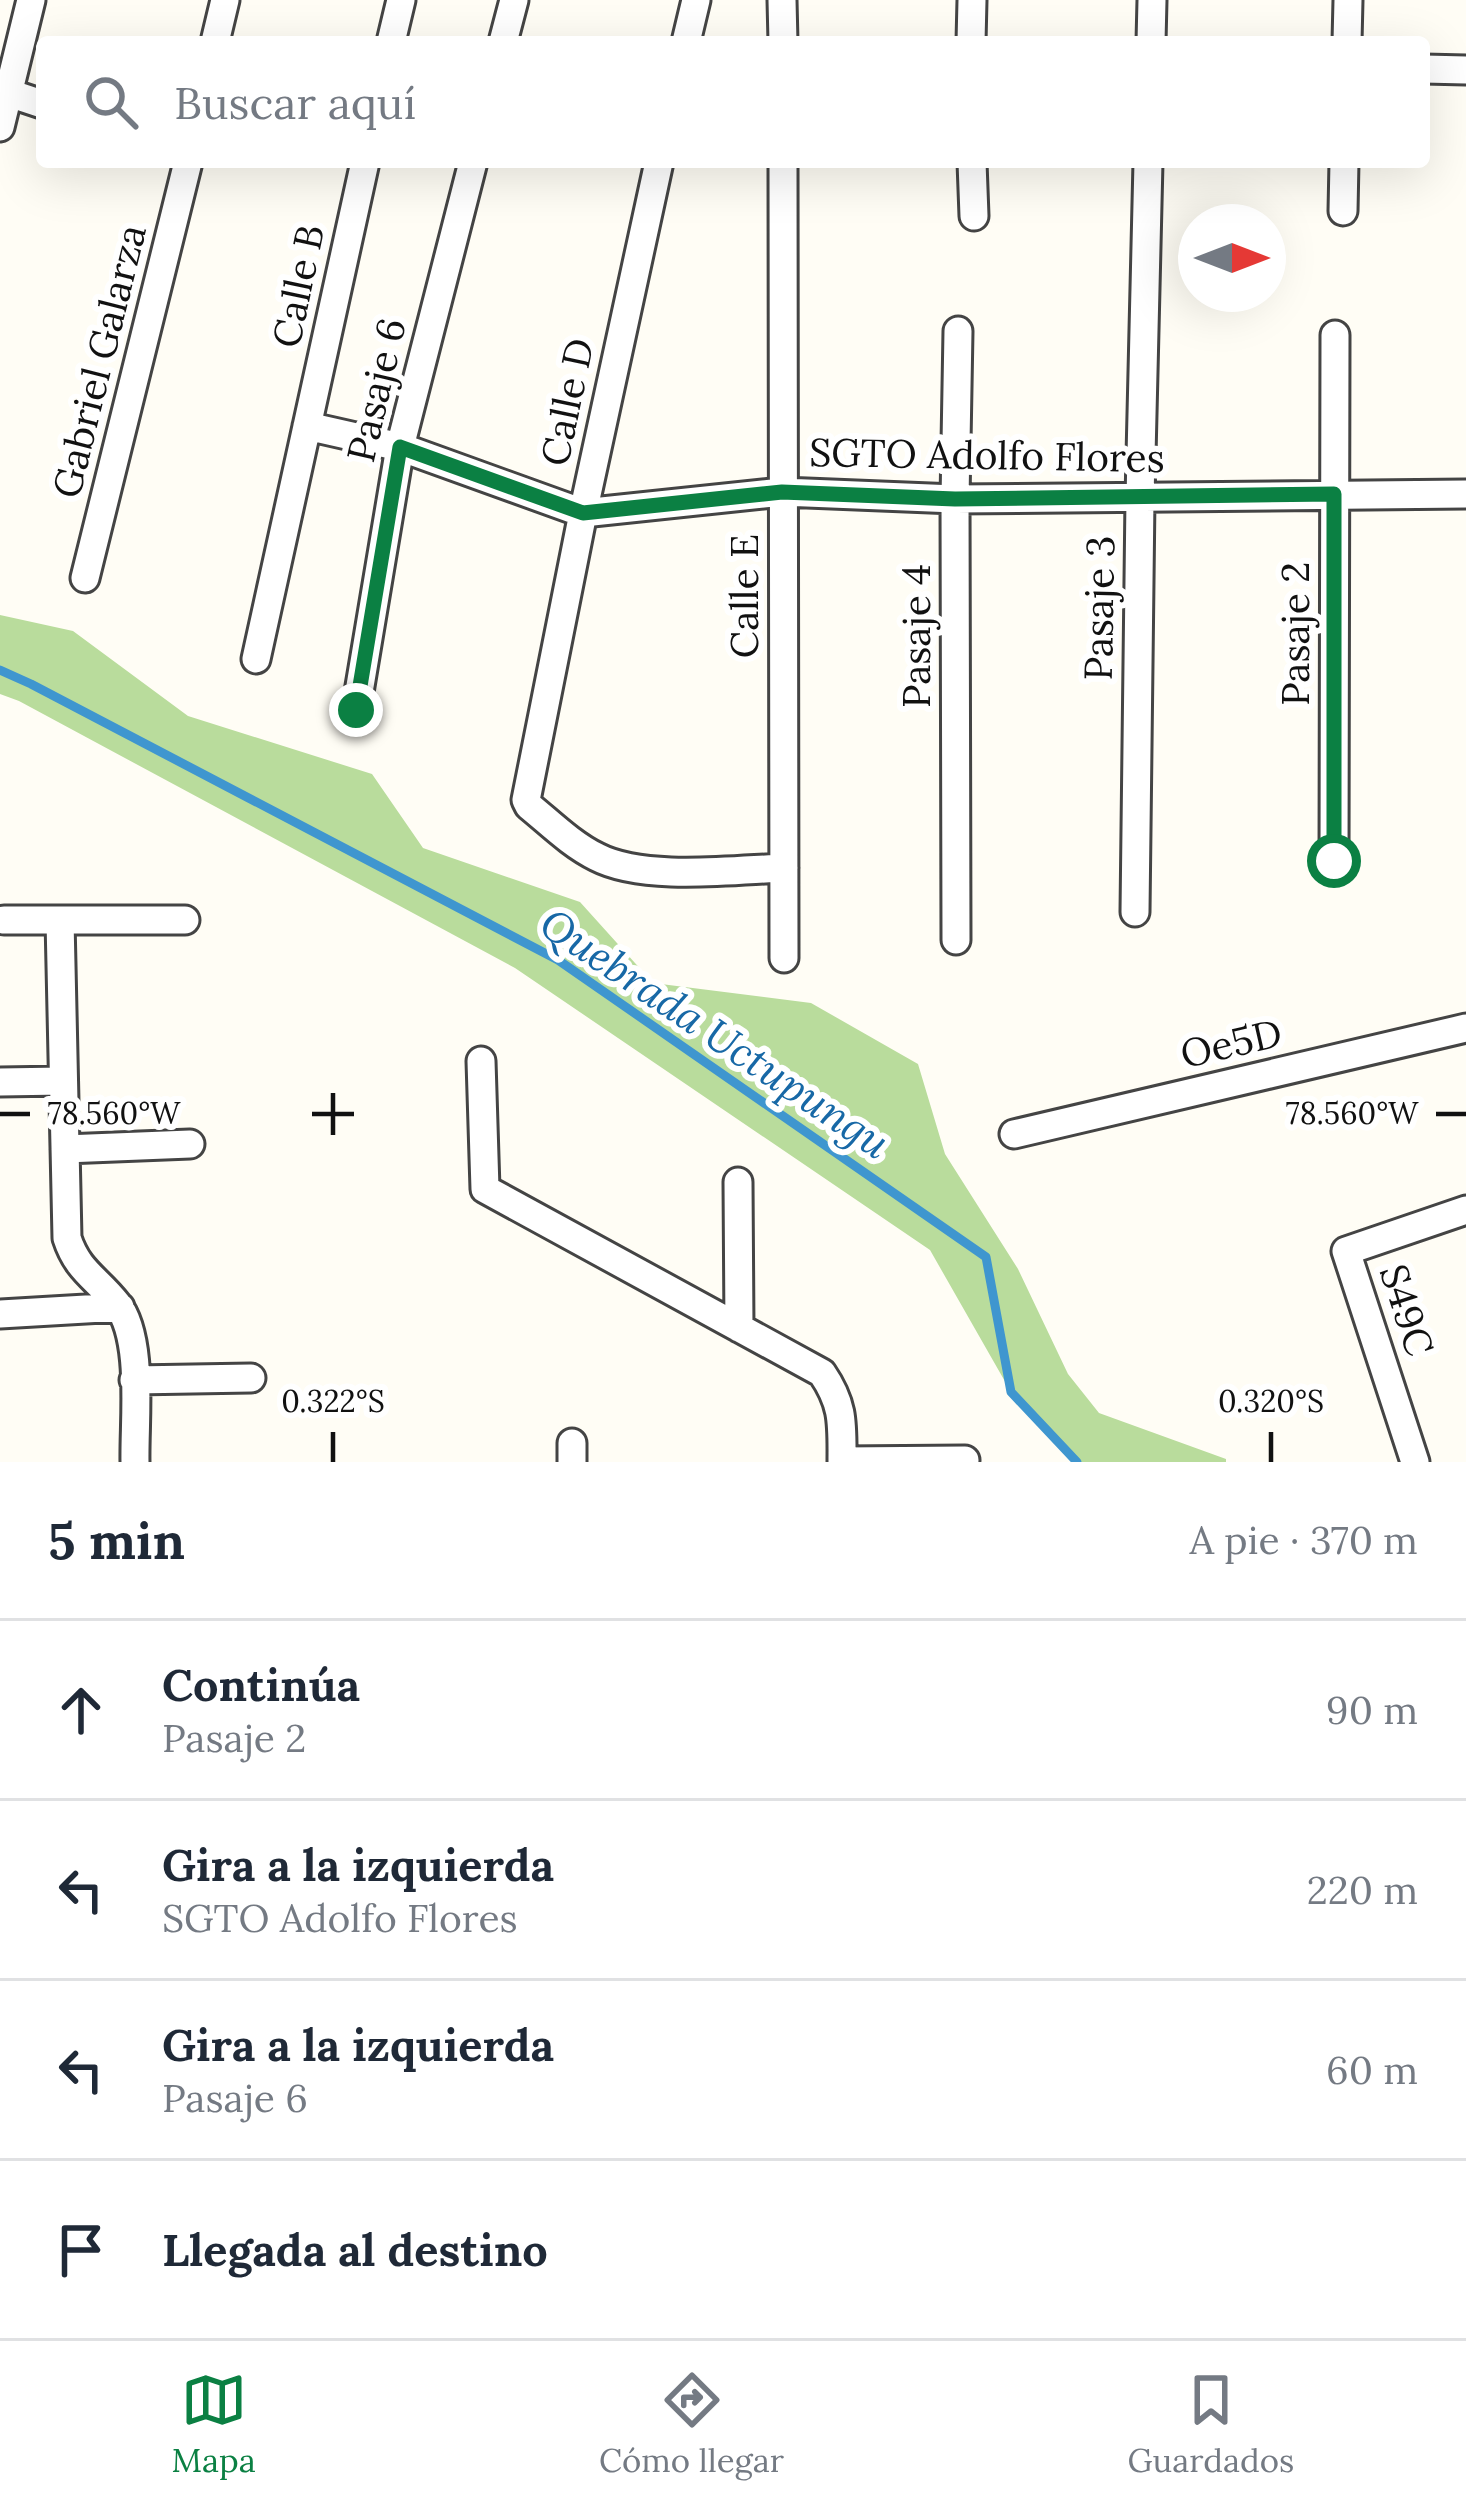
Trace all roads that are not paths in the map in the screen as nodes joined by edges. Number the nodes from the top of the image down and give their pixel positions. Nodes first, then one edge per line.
1 (31, 0) edge
2 (225, 0) edge
3 (401, 0) edge
4 (514, 0) edge
5 (696, 0) edge
6 (782, 0) edge
7 (972, 0) edge
8 (1152, 0) edge
9 (1348, 0) edge
10 (216, 36) edge
11 (393, 36) edge
12 (505, 36) edge
13 (687, 36) edge
14 (783, 36) edge
15 (970, 36) edge
16 (1151, 36) edge
17 (1347, 36) edge
18 (1430, 69) edge
19 (1466, 70) edge
20 (5, 91) edge
21 (36, 102) edge
22 (0, 127) edge
23 (187, 168) edge
24 (364, 168) edge
25 (470, 168) edge
26 (658, 168) edge
27 (783, 168) edge
28 (972, 168) edge
29 (1148, 168) edge
30 (1344, 168) edge
31 (1343, 211) dead end
32 (974, 216) dead end
33 (958, 332) dead end
34 (1335, 335) dead end
35 (307, 426) junction
36 (400, 447) junction
37 (782, 492) junction
38 (1334, 494) junction
39 (1466, 494) edge
40 (1140, 498) junction
41 (955, 499) junction
42 (583, 513) junction
43 (86, 578) dead end
44 (256, 659) dead end
45 (356, 710) dead end
46 (1334, 861) dead end
47 (784, 868) junction
48 (1135, 911) dead end
49 (4, 920) dead end
50 (60, 920) junction
51 (185, 920) dead end
52 (956, 940) dead end
53 (784, 958) dead end
54 (1466, 1028) edge
55 (481, 1061) dead end
56 (63, 1081) junction
57 (0, 1082) edge
58 (1014, 1134) dead end
59 (190, 1144) dead end
60 (65, 1149) junction
61 (738, 1182) dead end
62 (1466, 1210) edge
63 (120, 1306) junction
64 (0, 1313) edge
65 (740, 1328) junction
66 (251, 1378) dead end
67 (134, 1380) junction
68 (965, 1460) edge
69 (135, 1462) edge
70 (842, 1462) edge
71 (1415, 1462) edge

1 - 20 street
2 - 10 street
3 - 11 street
4 - 12 street
5 - 13 street
6 - 14 street
7 - 15 street
8 - 16 street
9 - 17 street
18 - 19 street
20 - 21 street
20 - 22 street
23 - 43 street, Gabriel Galarza
24 - 35 street, Calle B
25 - 36 street, Pasaje 6
26 - 42 street, Calle D
27 - 37 street, Calle E
28 - 32 street
29 - 40 street, Pasaje 3
30 - 31 street
33 - 41 street, Pasaje 4
34 - 38 street, Pasaje 2
35 - 36 street, SGTO Adolfo Flores
35 - 44 street, Calle B
36 - 42 street, SGTO Adolfo Flores
36 - 45 street, Pasaje 6
37 - 41 street, SGTO Adolfo Flores
37 - 42 street, SGTO Adolfo Flores
37 - 47 street, Calle E
38 - 39 street, SGTO Adolfo Flores
38 - 40 street, SGTO Adolfo Flores
38 - 46 street, Pasaje 2
40 - 41 street, SGTO Adolfo Flores
40 - 48 street, Pasaje 3
41 - 52 street, Pasaje 4
42 - 47 street, Calle D
47 - 53 street, Calle E
49 - 50 street
50 - 51 street
50 - 56 street
54 - 58 street, Oe5D
55 - 65 street
56 - 57 street
56 - 60 street
59 - 60 street
60 - 63 street
61 - 65 street
62 - 71 street, S49C
63 - 64 street
63 - 67 street
65 - 70 street
66 - 67 street
67 - 69 street
68 - 70 street

